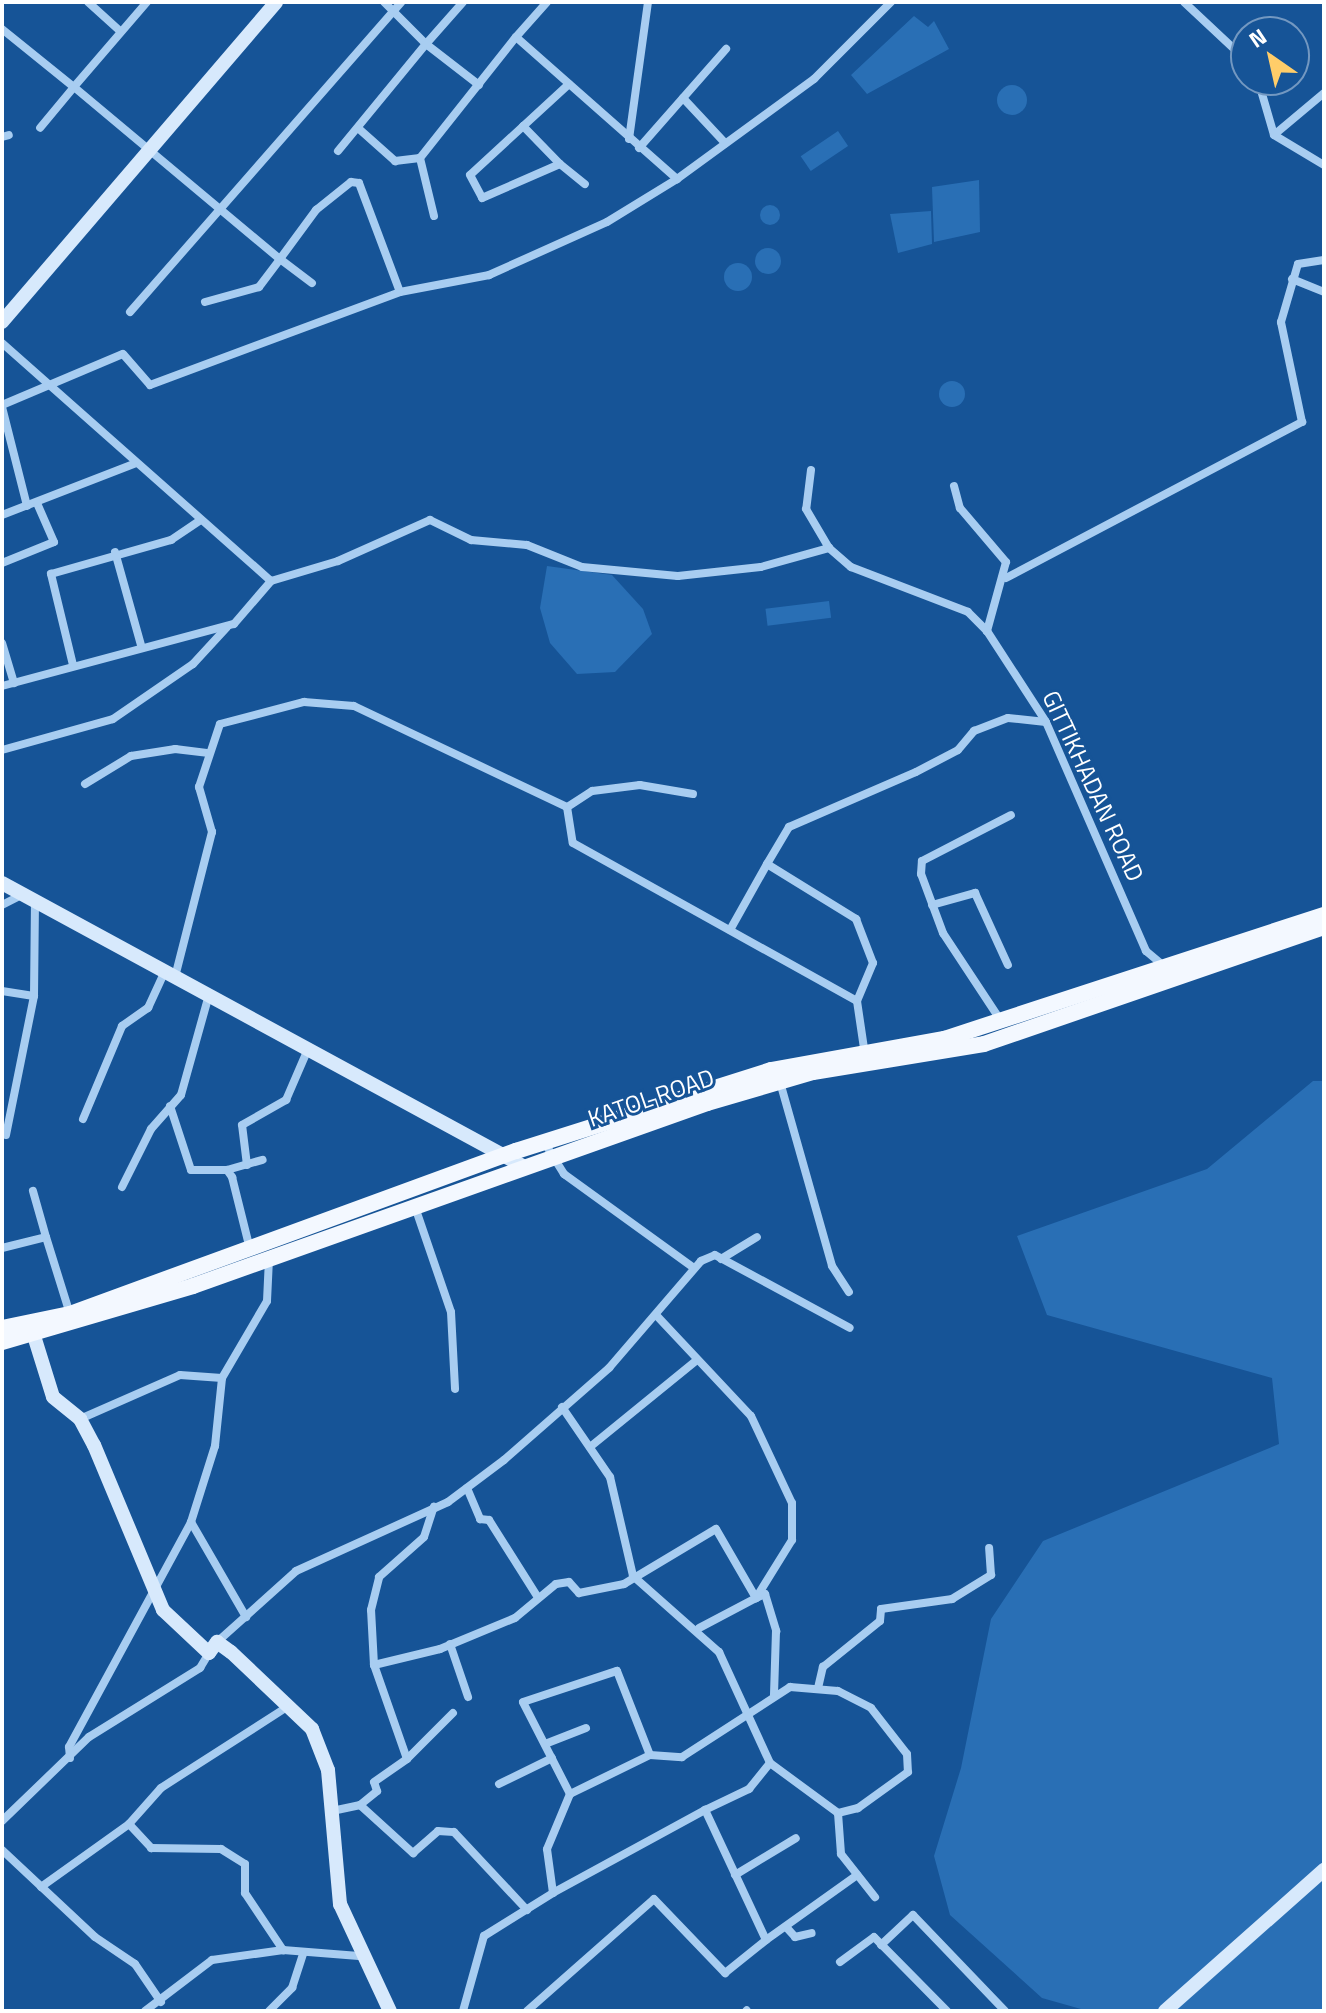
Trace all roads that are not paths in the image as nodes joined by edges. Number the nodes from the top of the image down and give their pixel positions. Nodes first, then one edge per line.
1 (88, 2) edge
2 (147, 2) edge
3 (266, 2) edge
4 (276, 2) edge
5 (384, 2) edge
6 (401, 2) edge
7 (463, 2) edge
8 (547, 2) edge
9 (648, 2) edge
10 (891, 2) edge
11 (1184, 2) edge
12 (392, 14) junction
13 (2, 29) edge
14 (120, 31) junction
15 (516, 37) junction
16 (426, 44) junction
17 (1230, 45) edge
18 (726, 49) dead end
19 (569, 84) junction
20 (479, 85) junction
21 (74, 87) junction
22 (1324, 93) edge
23 (1263, 96) edge
24 (683, 98) junction
25 (523, 126) junction
26 (40, 128) dead end
27 (358, 128) junction
28 (1274, 135) junction
29 (629, 139) junction
30 (725, 143) junction
31 (147, 146) junction
32 (639, 148) junction
33 (338, 151) dead end
34 (420, 158) junction
35 (560, 164) junction
36 (1324, 165) edge
37 (677, 179) junction
38 (585, 184) dead end
39 (224, 211) junction
40 (434, 216) dead end
41 (280, 259) junction
42 (1324, 260) edge
43 (1292, 279) junction
44 (312, 283) dead end
45 (400, 292) junction
46 (1324, 292) edge
47 (205, 302) dead end
48 (2, 307) edge
49 (130, 312) dead end
50 (2, 322) edge
51 (2, 343) edge
52 (49, 387) junction
53 (2, 406) edge
54 (136, 463) junction
55 (811, 470) dead end
56 (954, 486) dead end
57 (37, 503) junction
58 (27, 506) junction
59 (2, 515) edge
60 (201, 520) junction
61 (829, 548) junction
62 (115, 552) junction
63 (2, 563) edge
64 (1006, 578) junction
65 (271, 581) junction
66 (229, 626) junction
67 (987, 631) junction
68 (2, 643) edge
69 (141, 645) junction
70 (73, 665) junction
71 (14, 683) junction
72 (2, 686) edge
73 (1046, 722) junction
74 (2, 750) edge
75 (207, 753) junction
76 (85, 784) dead end
77 (693, 794) dead end
78 (567, 807) junction
79 (1011, 815) dead end
80 (767, 864) junction
81 (2, 883) edge
82 (29, 897) junction
83 (2, 905) edge
84 (932, 905) junction
85 (1324, 915) edge
86 (1324, 927) edge
87 (730, 930) junction
88 (1008, 965) dead end
89 (170, 974) junction
90 (1167, 974) junction
91 (2, 991) edge
92 (209, 995) junction
93 (34, 996) junction
94 (857, 1001) junction
95 (1001, 1021) junction
96 (308, 1049) junction
97 (865, 1057) junction
98 (779, 1082) junction
99 (170, 1106) junction
100 (83, 1119) dead end
101 (6, 1135) dead end
102 (548, 1150) junction
103 (505, 1156) junction
104 (263, 1160) dead end
105 (247, 1165) junction
106 (521, 1165) junction
107 (227, 1170) junction
108 (122, 1187) dead end
109 (33, 1191) dead end
110 (414, 1203) junction
111 (46, 1237) junction
112 (757, 1237) dead end
113 (2, 1248) edge
114 (261, 1250) junction
115 (721, 1259) junction
116 (694, 1268) junction
117 (849, 1292) dead end
118 (70, 1314) junction
119 (657, 1316) junction
120 (2, 1328) edge
121 (850, 1328) dead end
122 (31, 1329) junction
123 (2, 1342) edge
124 (697, 1360) junction
125 (222, 1378) junction
126 (455, 1389) dead end
127 (562, 1407) junction
128 (80, 1419) junction
129 (590, 1447) junction
130 (467, 1488) junction
131 (434, 1507) junction
132 (191, 1522) junction
133 (989, 1548) dead end
134 (633, 1576) junction
135 (154, 1592) junction
136 (537, 1596) junction
137 (756, 1598) junction
138 (246, 1617) junction
139 (699, 1628) junction
140 (450, 1644) junction
141 (213, 1648) junction
142 (374, 1665) junction
143 (818, 1688) junction
144 (774, 1696) junction
145 (468, 1697) dead end
146 (287, 1707) junction
147 (453, 1713) dead end
148 (747, 1716) junction
149 (586, 1728) dead end
150 (545, 1744) junction
151 (650, 1755) junction
152 (70, 1758) junction
153 (552, 1758) junction
154 (407, 1759) junction
155 (770, 1763) junction
156 (499, 1784) dead end
157 (570, 1794) junction
158 (360, 1805) junction
159 (705, 1810) junction
160 (332, 1811) junction
161 (838, 1813) junction
162 (2, 1821) edge
163 (129, 1824) junction
164 (796, 1838) dead end
165 (2, 1850) edge
166 (1324, 1870) edge
167 (735, 1875) junction
168 (857, 1875) junction
169 (41, 1887) junction
170 (553, 1893) junction
171 (875, 1897) dead end
172 (527, 1910) junction
173 (787, 1928) junction
174 (812, 1933) dead end
175 (766, 1940) junction
176 (881, 1945) junction
177 (283, 1950) junction
178 (303, 1954) junction
179 (359, 1956) junction
180 (840, 1962) dead end
181 (161, 2002) junction
182 (145, 2011) edge
183 (269, 2011) edge
184 (390, 2011) edge
185 (463, 2011) edge
186 (527, 2011) edge
187 (947, 2011) edge
188 (1005, 2011) edge
189 (1165, 2011) edge

1 - 14 street
2 - 14 street
3 - 31 street
4 - 31 street
5 - 12 street
6 - 12 street
7 - 16 street
8 - 15 street
9 - 29 street
10 - 30 street
11 - 17 street
12 - 16 street
12 - 39 street
13 - 21 street
14 - 21 street
15 - 19 street
15 - 20 street
16 - 20 street
16 - 27 street
18 - 24 street
19 - 25 street
19 - 29 street
20 - 34 street
21 - 26 street
21 - 31 street
22 - 28 street
23 - 28 street
24 - 30 street
24 - 32 street
25 - 35 street
25 - 35 street
27 - 33 street
27 - 34 street
28 - 36 street
29 - 32 street
30 - 37 street
31 - 39 street
31 - 48 street
31 - 50 street
32 - 37 street
34 - 40 street
35 - 38 street
37 - 45 street
39 - 41 street
39 - 49 street
41 - 44 street
41 - 45 street
41 - 47 street
42 - 43 street
43 - 46 street
43 - 64 street
45 - 52 street
51 - 52 street
52 - 53 street
52 - 54 street
53 - 58 street
54 - 57 street
54 - 60 street
55 - 61 street, GITTIKHADAN ROAD
56 - 64 street
57 - 58 street
57 - 63 street
58 - 59 street
60 - 62 street
60 - 65 street
61 - 65 street
61 - 67 street, GITTIKHADAN ROAD
62 - 69 street
62 - 70 street
64 - 67 street
65 - 66 street
66 - 69 street
66 - 74 street
67 - 73 street, GITTIKHADAN ROAD
68 - 71 street
69 - 70 street
70 - 71 street
71 - 72 street
73 - 80 street
73 - 90 street, GITTIKHADAN ROAD
75 - 76 street
75 - 78 street
75 - 89 street
77 - 78 street
78 - 87 street
79 - 84 street
80 - 87 street
80 - 94 street
81 - 82 street
82 - 83 street
82 - 89 street
82 - 93 street
84 - 88 street
84 - 95 street
85 - 90 main road, KATOL ROAD
86 - 90 main road, KATOL ROAD
87 - 94 street
89 - 92 street
89 - 100 street
90 - 95 main road, KATOL ROAD
90 - 97 main road, KATOL ROAD
91 - 93 street
92 - 96 street
92 - 99 street
93 - 101 street
94 - 97 street
95 - 97 main road, KATOL ROAD
96 - 103 street
96 - 105 street
97 - 98 main road, KATOL ROAD
97 - 102 main road, KATOL ROAD
98 - 102 main road, KATOL ROAD
98 - 117 street
99 - 107 street
99 - 108 street
102 - 103 main road, KATOL ROAD
102 - 106 main road, KATOL ROAD
102 - 116 street
103 - 106 street
103 - 114 main road, KATOL ROAD
104 - 105 street
105 - 107 street
106 - 110 main road, KATOL ROAD
107 - 114 street
109 - 111 street
110 - 114 main road, KATOL ROAD
110 - 126 street
111 - 113 street
111 - 118 street
112 - 115 street
114 - 118 main road, KATOL ROAD
114 - 122 main road, KATOL ROAD
114 - 125 street
115 - 116 street
115 - 121 street
116 - 119 street
118 - 122 main road, KATOL ROAD
119 - 124 street
119 - 127 street
120 - 122 main road, KATOL ROAD
122 - 123 main road, KATOL ROAD
122 - 128 street
124 - 129 street
124 - 137 street
125 - 128 street
125 - 132 street
127 - 129 street
127 - 130 street
128 - 135 street
129 - 134 street
130 - 131 street
130 - 136 street
131 - 138 street
131 - 142 street
132 - 135 street
132 - 138 street
133 - 143 street
134 - 136 street
134 - 137 street
134 - 139 street
135 - 141 street
135 - 152 street
136 - 140 street
137 - 139 street
137 - 144 street
138 - 141 street
139 - 148 street
140 - 142 street
140 - 145 street
141 - 146 street
141 - 152 street
142 - 154 street
143 - 144 street
143 - 161 street
144 - 148 street
146 - 160 street
146 - 163 street
147 - 154 street
148 - 151 street
148 - 155 street
149 - 150 street
150 - 151 street
150 - 153 street
151 - 157 street
152 - 162 street
153 - 156 street
153 - 157 street
154 - 158 street
155 - 159 street
155 - 161 street
157 - 170 street
158 - 160 street
158 - 172 street
159 - 167 street
159 - 170 street
160 - 179 street
161 - 168 street
163 - 169 street
163 - 177 street
164 - 167 street
165 - 169 street
166 - 189 street
167 - 175 street
168 - 171 street
168 - 173 street
169 - 181 street
170 - 172 street
172 - 185 street
173 - 174 street
173 - 175 street
175 - 186 street
176 - 180 street
176 - 187 street
176 - 188 street
177 - 178 street
177 - 181 street
178 - 179 street
178 - 183 street
179 - 184 street
181 - 182 street

